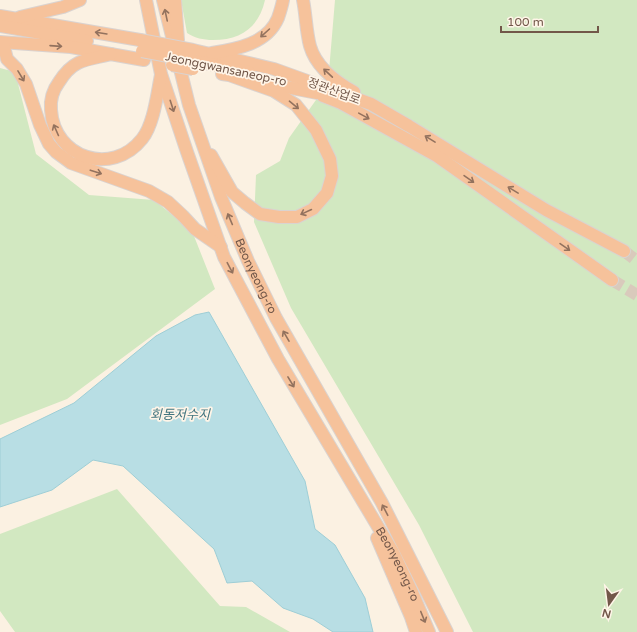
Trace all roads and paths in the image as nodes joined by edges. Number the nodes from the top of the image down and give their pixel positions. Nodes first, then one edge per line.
1 (80, 0) edge
2 (146, 0) edge
3 (163, 0) edge
4 (175, 0) edge
5 (283, 0) edge
6 (303, 0) edge
7 (0, 16) edge
8 (8, 24) edge
9 (2, 42) edge
10 (142, 50) junction
11 (111, 54) junction
12 (208, 54) junction
13 (194, 60) junction
14 (180, 68) junction
15 (161, 74) junction
16 (229, 75) junction
17 (317, 93) junction
18 (371, 104) junction
19 (195, 126) junction
20 (221, 247) junction
21 (624, 252) tunnel mouth
22 (612, 280) tunnel mouth
23 (360, 498) junction
24 (397, 533) junction
25 (416, 632) edge
26 (429, 632) edge
27 (447, 632) edge
28 (456, 632) edge

1 - 8 highway
2 - 15 highway, Beonyeong-ro
14 -> 3 highway, Beonyeong-ro
4 - 14 highway
5 -> 12 highway
18 -> 6 highway
7 - 8 highway
8 - 10 highway
9 -> 11 highway
9 -> 20 highway
10 - 11 highway
10 - 13 highway, bridge
10 - 13 highway, bridge
15 -> 11 highway
12 - 13 highway, 정관산업로
12 - 18 highway, 정관산업로
13 - 16 highway
13 - 17 highway, Jeonggwansaneop-ro
14 - 19 highway, Beonyeong-ro
15 -> 20 highway, Beonyeong-ro
16 - 17 highway
16 -> 19 highway
17 -> 22 highway, Jeonggwansaneop-ro
21 -> 18 highway, 정관산업로
24 -> 19 highway, Beonyeong-ro
20 -> 23 highway, Beonyeong-ro
23 - 25 highway, Beonyeong-ro
23 -> 26 highway, Beonyeong-ro
24 - 27 highway, Beonyeong-ro
24 - 28 highway, Beonyeong-ro

